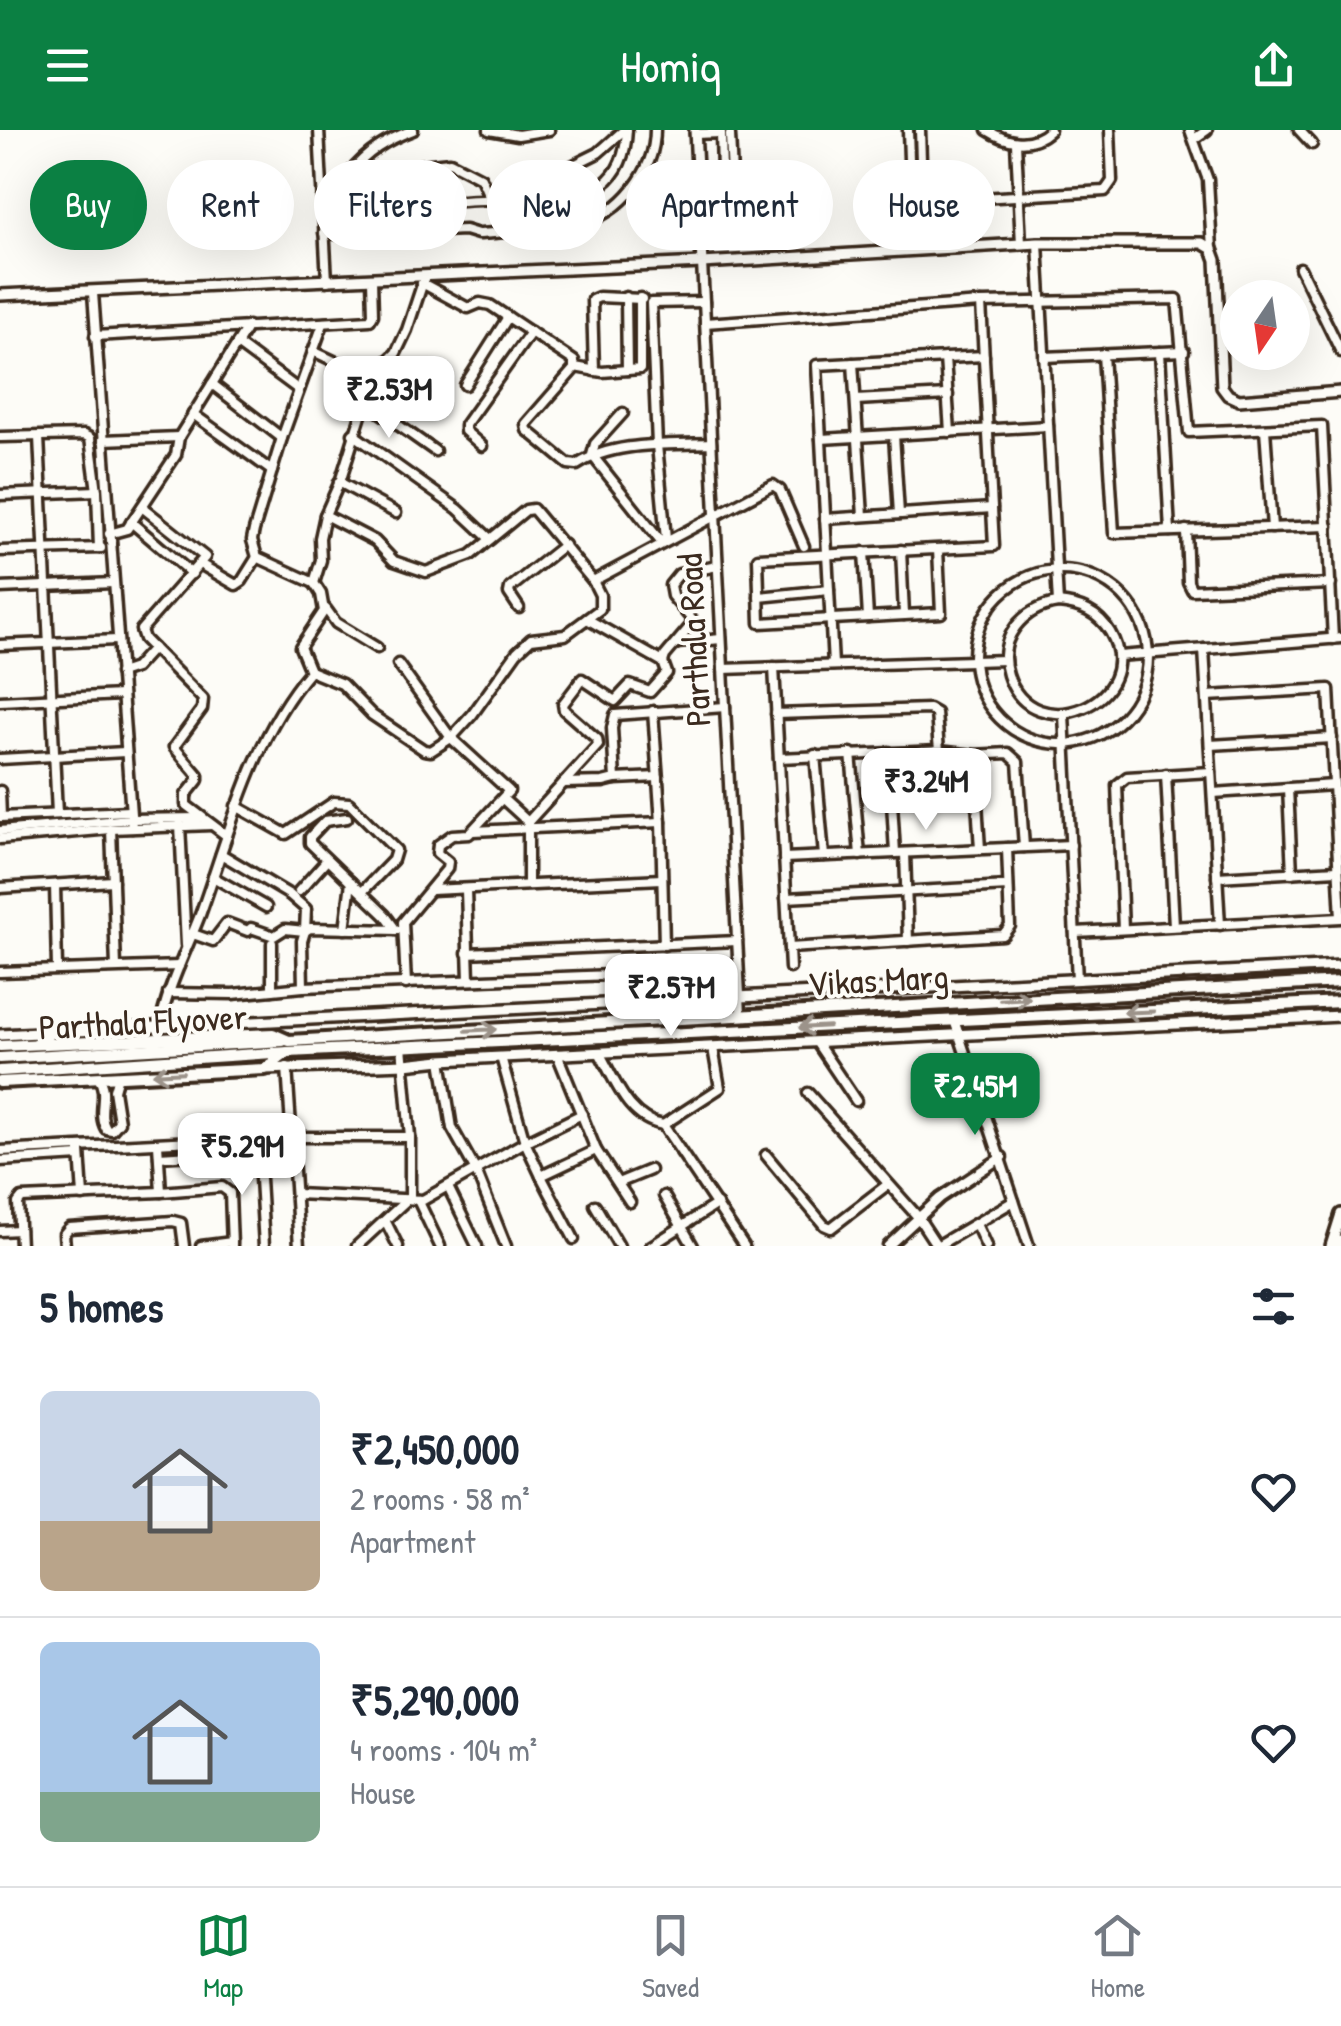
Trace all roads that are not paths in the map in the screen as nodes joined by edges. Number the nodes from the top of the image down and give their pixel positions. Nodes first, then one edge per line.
1 (319, 130) edge
2 (413, 130) edge
3 (489, 130) edge
4 (549, 130) edge
5 (626, 130) edge
6 (655, 130) edge
7 (908, 130) edge
8 (920, 130) edge
9 (987, 130) edge
10 (1050, 130) edge
11 (1110, 130) edge
12 (1207, 130) edge
13 (1298, 130) edge
14 (695, 132) edge
15 (726, 132) edge
16 (1192, 135) edge
17 (1016, 143) junction
18 (1312, 144) dead end
19 (320, 160) edge
20 (361, 160) edge
21 (584, 160) edge
22 (696, 160) edge
23 (724, 160) edge
24 (729, 160) edge
25 (909, 160) edge
26 (467, 171) edge
27 (606, 182) edge
28 (487, 190) edge
29 (1017, 196) junction
30 (606, 214) edge
31 (1038, 243) junction
32 (1021, 244) junction
33 (995, 245) edge
34 (1212, 249) junction
35 (325, 250) edge
36 (701, 250) edge
37 (897, 250) edge
38 (702, 263) junction
39 (1300, 268) dead end
40 (372, 279) junction
41 (423, 280) junction
42 (326, 281) junction
43 (94, 292) junction
44 (0, 295) edge
45 (626, 297) junction
46 (640, 298) junction
47 (651, 302) junction
48 (704, 302) junction
49 (981, 303) junction
50 (1040, 303) junction
51 (508, 317) junction
52 (705, 323) junction
53 (324, 324) junction
54 (248, 326) junction
55 (531, 332) junction
56 (95, 336) junction
57 (237, 344) junction
58 (313, 351) junction
59 (1184, 351) junction
60 (1160, 352) junction
61 (1341, 352) edge
62 (1103, 354) junction
63 (984, 356) junction
64 (1044, 357) junction
65 (945, 358) junction
66 (853, 363) junction
67 (575, 367) junction
68 (627, 370) junction
69 (594, 372) junction
70 (372, 379) junction
71 (212, 384) junction
72 (466, 385) dead end
73 (299, 390) junction
74 (1341, 392) edge
75 (948, 395) junction
76 (856, 400) junction
77 (364, 401) junction
78 (623, 413) dead end
79 (193, 414) junction
80 (1048, 426) junction
81 (1265, 428) junction
82 (988, 430) junction
83 (950, 432) junction
84 (353, 434) junction
85 (894, 435) junction
86 (39, 437) junction
87 (179, 437) junction
88 (858, 437) junction
89 (0, 438) edge
90 (282, 438) junction
91 (821, 439) junction
92 (103, 440) junction
93 (711, 444) junction
94 (657, 445) junction
95 (482, 446) dead end
96 (435, 451) dead end
97 (592, 455) junction
98 (272, 471) junction
99 (339, 482) junction
100 (97, 491) junction
101 (41, 493) junction
102 (0, 495) edge
103 (142, 507) junction
104 (992, 508) junction
105 (396, 513) dead end
106 (899, 514) junction
107 (325, 515) junction
108 (715, 515) junction
109 (863, 516) junction
110 (825, 518) junction
111 (131, 522) junction
112 (1328, 526) junction
113 (1272, 528) junction
114 (1186, 530) junction
115 (1170, 531) junction
116 (110, 534) junction
117 (490, 538) junction
118 (663, 541) junction
119 (564, 545) junction
120 (804, 546) dead end
121 (99, 548) junction
122 (110, 548) junction
123 (938, 549) junction
124 (44, 550) junction
125 (900, 550) junction
126 (0, 552) edge
127 (864, 552) junction
128 (827, 554) junction
129 (257, 557) junction
130 (200, 564) junction
131 (718, 566) junction
132 (1056, 570) junction
133 (192, 574) junction
134 (593, 581) junction
135 (314, 582) junction
136 (113, 583) junction
137 (1331, 584) junction
138 (46, 587) junction
139 (0, 588) edge
140 (829, 590) junction
141 (759, 596) junction
142 (1058, 603) junction
143 (324, 606) junction
144 (519, 608) dead end
145 (904, 615) junction
146 (868, 617) junction
147 (586, 619) junction
148 (830, 619) junction
149 (1337, 638) edge
150 (721, 639) junction
151 (117, 640) junction
152 (49, 643) junction
153 (677, 644) junction
154 (0, 645) edge
155 (153, 648) junction
156 (377, 648) dead end
157 (1204, 649) junction
158 (1150, 654) junction
159 (1120, 656) junction
160 (1005, 660) junction
161 (973, 661) junction
162 (663, 662) junction
163 (398, 664) dead end
164 (833, 666) junction
165 (774, 668) junction
166 (723, 669) junction
167 (310, 672) junction
168 (120, 673) junction
169 (121, 695) junction
170 (1207, 696) junction
171 (51, 698) junction
172 (0, 701) edge
173 (615, 701) junction
174 (725, 707) junction
175 (653, 710) junction
176 (776, 714) junction
177 (1064, 714) junction
178 (616, 715) junction
179 (612, 734) junction
180 (451, 738) junction
181 (1332, 738) junction
182 (1066, 744) junction
183 (1210, 744) junction
184 (597, 750) junction
185 (938, 751) junction
186 (125, 752) junction
187 (889, 752) junction
188 (851, 753) junction
189 (815, 755) junction
190 (974, 755) junction
191 (54, 756) junction
192 (778, 758) junction
193 (0, 759) edge
194 (1211, 772) junction
195 (1166, 774) junction
196 (658, 777) junction
197 (615, 778) junction
198 (564, 782) junction
199 (1334, 785) junction
200 (1288, 788) junction
201 (0, 791) edge
202 (1212, 793) junction
203 (504, 800) junction
204 (236, 806) junction
205 (56, 814) junction
206 (1, 817) edge
207 (200, 818) junction
208 (347, 818) dead end
209 (130, 819) junction
210 (661, 822) junction
211 (180, 825) junction
212 (211, 825) junction
213 (527, 826) junction
214 (111, 829) junction
215 (0, 830) edge
216 (473, 831) junction
217 (227, 836) junction
218 (1339, 836) edge
219 (0, 839) edge
220 (1071, 845) junction
221 (1024, 847) junction
222 (1006, 848) junction
223 (980, 849) junction
224 (900, 853) junction
225 (222, 854) junction
226 (860, 854) junction
227 (824, 856) junction
228 (784, 858) junction
229 (328, 860) junction
230 (1337, 870) junction
231 (1292, 872) junction
232 (214, 877) junction
233 (1217, 877) junction
234 (662, 880) junction
235 (113, 881) junction
236 (351, 882) junction
237 (528, 884) junction
238 (55, 885) junction
239 (1008, 886) junction
240 (0, 888) edge
241 (432, 890) junction
242 (466, 890) junction
243 (299, 891) dead end
244 (362, 892) junction
245 (906, 892) junction
246 (786, 898) junction
247 (266, 908) dead end
248 (1220, 925) junction
249 (1174, 926) junction
250 (345, 929) junction
251 (1124, 929) junction
252 (399, 930) junction
253 (305, 931) junction
254 (1075, 932) junction
255 (193, 934) junction
256 (737, 941) junction
257 (908, 941) junction
258 (272, 943) dead end
259 (664, 945) junction
260 (789, 948) junction
261 (186, 952) junction
262 (467, 952) junction
263 (179, 966) junction
264 (1341, 966) edge
265 (116, 967) junction
266 (57, 968) junction
267 (790, 968) dead end
268 (738, 970) junction
269 (0, 972) edge
270 (468, 979) junction
271 (1077, 980) junction
272 (1341, 982) edge
273 (406, 984) junction
274 (1242, 986) junction
275 (303, 987) junction
276 (1214, 988) junction
277 (272, 990) junction
278 (168, 993) junction
279 (740, 996) junction
280 (1341, 1002) edge
281 (1244, 1009) junction
282 (1218, 1011) junction
283 (741, 1015) junction
284 (1341, 1016) edge
285 (954, 1020) junction
286 (159, 1026) junction
287 (52, 1031) junction
288 (0, 1034) edge
289 (959, 1036) junction
290 (20, 1039) junction
291 (157, 1040) junction
292 (817, 1044) junction
293 (35, 1045) junction
294 (0, 1046) edge
295 (402, 1046) junction
296 (282, 1047) junction
297 (713, 1048) junction
298 (558, 1054) junction
299 (600, 1054) junction
300 (501, 1057) junction
301 (0, 1058) edge
302 (441, 1060) junction
303 (405, 1064) junction
304 (265, 1068) junction
305 (287, 1068) junction
306 (0, 1070) edge
307 (116, 1081) junction
308 (0, 1082) edge
309 (101, 1082) junction
310 (808, 1093) dead end
311 (856, 1100) dead end
312 (582, 1114) junction
313 (663, 1125) junction
314 (118, 1127) junction
315 (106, 1130) junction
316 (292, 1136) junction
317 (410, 1137) junction
318 (525, 1142) junction
319 (158, 1144) junction
320 (120, 1146) junction
321 (104, 1147) junction
322 (596, 1150) junction
323 (0, 1151) edge
324 (80, 1152) junction
325 (258, 1152) junction
326 (766, 1155) dead end
327 (159, 1157) junction
328 (1002, 1158) junction
329 (0, 1160) edge
330 (650, 1170) dead end
331 (476, 1171) junction
332 (541, 1176) junction
333 (618, 1183) junction
334 (887, 1184) junction
335 (448, 1187) junction
336 (161, 1192) junction
337 (296, 1194) junction
338 (82, 1196) junction
339 (664, 1196) dead end
340 (414, 1199) junction
341 (1014, 1201) junction
342 (630, 1202) dead end
343 (717, 1204) junction
344 (595, 1205) dead end
345 (1341, 1214) edge
346 (918, 1217) junction
347 (386, 1222) junction
348 (976, 1224) junction
349 (681, 1226) junction
350 (19, 1230) junction
351 (0, 1231) edge
352 (574, 1238) dead end
353 (232, 1244) edge
354 (1027, 1245) edge
355 (20, 1246) edge
356 (65, 1246) edge
357 (184, 1246) edge
358 (201, 1246) edge
359 (264, 1246) edge
360 (299, 1246) edge
361 (357, 1246) edge
362 (398, 1246) edge
363 (440, 1246) edge
364 (476, 1246) edge
365 (506, 1246) edge
366 (619, 1246) edge
367 (651, 1246) edge
368 (693, 1246) edge
369 (744, 1246) edge
370 (888, 1246) edge
371 (937, 1246) edge
372 (986, 1246) edge
373 (1331, 1246) edge

1 - 19 street
2 - 20 street
3 - 4 street
5 - 21 street
5 - 27 street
6 - 30 street
7 - 25 street
8 - 29 street
9 - 17 street
10 - 17 street
11 - 29 street
12 - 16 street
13 - 18 street
14 - 15 street
14 - 22 street
15 - 23 street
15 - 24 street
16 - 34 street
17 - 29 street
26 - 28 street
29 - 32 street
31 - 32 street
31 - 34 street
31 - 50 street
32 - 33 street
34 - 74 street
35 - 42 street
36 - 38 street
37 - 38 street
38 - 41 street
38 - 48 street, Parthala Road
39 - 61 street
40 - 41 street
40 - 42 street
40 - 53 street
41 - 51 street
41 - 70 street
42 - 43 street
43 - 44 street
43 - 56 street
45 - 46 street
45 - 68 street
45 - 69 street
46 - 47 street
46 - 68 street
47 - 48 street
47 - 94 street
48 - 52 street, Parthala Road
49 - 50 street
49 - 52 street
49 - 63 street
50 - 59 street
50 - 64 street
51 - 55 street
51 - 72 street
52 - 93 street, Parthala Road
53 - 54 street
53 - 58 street
54 - 56 street
54 - 57 street
55 - 67 street
55 - 95 street
56 - 92 street
57 - 71 street
57 - 73 street
58 - 70 street
58 - 73 street
59 - 60 street
59 - 81 street
60 - 62 street
60 - 115 street
62 - 64 street
62 - 115 street
63 - 65 street
63 - 82 street
64 - 80 street
65 - 66 street
65 - 75 street
66 - 76 street
66 - 91 street
67 - 69 street
67 - 97 street
68 - 69 street
70 - 77 street
71 - 79 street
71 - 90 street
73 - 90 street
75 - 76 street
75 - 83 street
76 - 88 street
77 - 84 street
77 - 96 street
78 - 97 street
79 - 87 street
79 - 98 street
80 - 82 street
80 - 132 street
81 - 112 street
81 - 113 street
82 - 83 street
82 - 104 street
83 - 85 street
84 - 99 street
84 - 117 street
85 - 88 street
85 - 106 street
86 - 89 street
86 - 100 street
86 - 101 street
87 - 92 street
87 - 103 street
88 - 91 street
88 - 109 street
90 - 98 street
91 - 110 street
92 - 116 street
93 - 94 street
93 - 108 street, Parthala Road
94 - 97 street
94 - 118 street
97 - 118 street
98 - 129 street
99 - 105 street
99 - 107 street
100 - 101 street
100 - 121 street
101 - 102 street
101 - 124 street
103 - 111 street
103 - 130 street
104 - 106 street
104 - 123 street
106 - 109 street
107 - 117 street
107 - 135 street
108 - 118 street
108 - 120 street
108 - 131 street, Parthala Road
109 - 110 street
110 - 128 street
111 - 116 street
111 - 133 street
112 - 113 street
112 - 137 street
113 - 114 street
114 - 115 street
114 - 137 street
116 - 122 street
117 - 119 street
118 - 134 street
119 - 134 street
119 - 144 street
121 - 122 street
121 - 124 street
122 - 136 street
123 - 125 street
123 - 145 street
124 - 126 street
124 - 138 street
125 - 127 street
125 - 145 street
127 - 128 street
127 - 146 street
128 - 140 street
128 - 141 street
129 - 130 street
129 - 135 street
130 - 133 street
131 - 150 street, Parthala Road
131 - 153 street
132 - 142 street
132 - 158 street
132 - 161 street
133 - 155 street
134 - 147 street
135 - 143 street
136 - 138 street
136 - 151 street
137 - 149 street
138 - 139 street
138 - 152 street
140 - 141 street
140 - 148 street
141 - 148 street
142 - 159 street
142 - 160 street
143 - 156 street
143 - 167 street
145 - 146 street
146 - 148 street
147 - 162 street
147 - 180 street
148 - 164 street
149 - 157 street
150 - 153 street
150 - 166 street, Parthala Road
151 - 152 street
151 - 168 street
152 - 154 street
152 - 171 street
153 - 162 street
155 - 168 street
155 - 207 street
157 - 158 street
157 - 170 street
158 - 159 street
158 - 182 street
159 - 177 street
160 - 161 street
160 - 177 street
161 - 164 street
161 - 182 street
162 - 173 street
163 - 180 street
164 - 165 street
165 - 166 street
165 - 176 street
166 - 174 street, Parthala Road
167 - 180 street
167 - 204 street
168 - 169 street
169 - 171 street
169 - 186 street
170 - 181 street
170 - 183 street
171 - 172 street
171 - 191 street
173 - 178 street
173 - 184 street
174 - 175 street
174 - 256 street, Parthala Road
175 - 178 street
175 - 196 street
176 - 185 street
176 - 192 street
177 - 182 street
178 - 179 street
179 - 184 street
179 - 197 street
180 - 203 street
181 - 183 street
181 - 199 street
182 - 220 street
183 - 194 street
184 - 198 street
185 - 187 street
185 - 190 street
186 - 191 street
186 - 209 street
187 - 188 street
187 - 224 street
188 - 189 street
188 - 226 street
189 - 192 street
189 - 227 street
190 - 221 street
190 - 223 street
191 - 193 street
191 - 205 street
192 - 228 street
194 - 195 street
194 - 202 street
195 - 249 street
195 - 251 street
196 - 197 street
196 - 210 street
197 - 198 street
198 - 213 street
199 - 200 street
199 - 218 street
200 - 202 street
200 - 231 street
201 - 206 street
202 - 233 street
203 - 213 street
203 - 216 street
204 - 217 street
204 - 244 street
205 - 206 street
205 - 209 street
207 - 209 street
207 - 212 street
208 - 229 street
209 - 211 street
209 - 214 street
209 - 215 street
210 - 213 street
210 - 234 street
211 - 212 street
211 - 261 street
212 - 217 street
213 - 216 street
213 - 237 street
214 - 219 street
214 - 235 street
216 - 241 street
217 - 225 street
218 - 230 street
220 - 221 street
220 - 254 street
221 - 222 street
222 - 223 street
222 - 239 street
223 - 224 street
224 - 226 street
224 - 245 street
225 - 232 street
225 - 253 street
226 - 227 street
227 - 228 street
228 - 246 street
229 - 236 street
229 - 243 street
230 - 231 street
230 - 248 street
231 - 233 street
232 - 247 street
232 - 255 street
233 - 248 street
234 - 237 street
234 - 259 street
235 - 238 street
235 - 265 street
236 - 244 street
236 - 250 street
237 - 242 street
238 - 240 street
238 - 266 street
239 - 245 street
239 - 257 street
241 - 242 street
241 - 252 street
242 - 262 street
244 - 252 street
245 - 246 street
245 - 257 street
246 - 260 street
248 - 249 street
249 - 251 street
250 - 252 street
250 - 253 street
251 - 254 street
252 - 273 street
253 - 255 street
253 - 275 street
254 - 271 street
255 - 261 street
256 - 259 street
256 - 268 street, Parthala Road
257 - 260 street
258 - 277 street
259 - 262 street
260 - 267 street
261 - 263 street
262 - 270 street
263 - 265 street
263 - 278 street
264 - 271 street
265 - 266 street
266 - 269 street
268 - 270 street
268 - 279 street, Parthala Road
270 - 273 street
271 - 279 street
272 - 274 main road, Vikas Marg
273 - 275 street
274 - 276 main road, Vikas Marg
274 - 281 main road
275 - 277 street
276 - 282 main road
283 -> 276 main road, Vikas Marg
277 - 278 street
278 - 286 street
279 - 283 street, Parthala Road
279 - 286 street
280 - 281 main road, Vikas Marg
281 - 282 main road, Vikas Marg
282 -> 285 main road, Vikas Marg
296 -> 283 main road, Vikas Marg
284 - 289 street
285 - 289 street
285 -> 295 main road, Vikas Marg
286 - 287 street
286 - 291 street
287 - 290 street
287 - 293 main road
288 - 290 street
289 - 292 street
289 - 328 street
290 - 293 main road, Vikas Marg
290 - 294 main road, Vikas Marg
291 - 293 main road, Vikas Marg
291 - 296 main road, Vikas Marg
292 - 297 street
292 - 311 street
295 - 296 main road, Vikas Marg
295 - 303 street
296 - 301 main road, Parthala Flyover
296 - 304 main road
296 - 306 main road, Parthala Flyover
297 - 299 street
297 - 313 street
298 - 299 street
298 - 300 street
298 - 312 street
299 - 313 street
300 - 302 street
300 - 318 street
302 - 303 street
302 - 331 street
303 - 305 street
303 - 317 street
304 - 305 street
304 -> 307 main road
305 - 316 street
307 - 309 main road
307 - 314 street
308 - 309 main road
309 - 315 street
310 - 334 street
312 - 318 street
312 - 322 street
313 - 343 street
314 - 315 street
314 - 320 street
315 - 321 street
316 - 317 street
316 - 337 street
317 - 340 street
318 - 331 street
318 - 332 street
319 - 320 street
319 - 325 street
319 - 327 street
320 - 321 street
321 - 324 street
322 - 332 street
322 - 333 street
323 - 324 street
324 - 329 street
324 - 338 street
325 - 327 street
325 - 359 street
326 - 334 street
327 - 336 street
328 - 341 street
328 - 346 street
330 - 333 street
331 - 335 street
331 - 365 street
332 - 352 street
333 - 342 street
334 - 346 street
335 - 340 street
335 - 364 street
336 - 338 street
336 - 353 street
337 - 340 street
337 - 360 street
338 - 350 street
339 - 349 street
340 - 347 street
340 - 363 street
341 - 348 street
341 - 354 street
343 - 349 street
343 - 369 street
344 - 366 street
345 - 373 street
346 - 370 street
346 - 371 street
347 - 361 street
347 - 362 street
348 - 371 street
348 - 372 street
349 - 367 street
349 - 368 street
350 - 351 street
350 - 355 street
353 - 358 street
356 - 357 street

